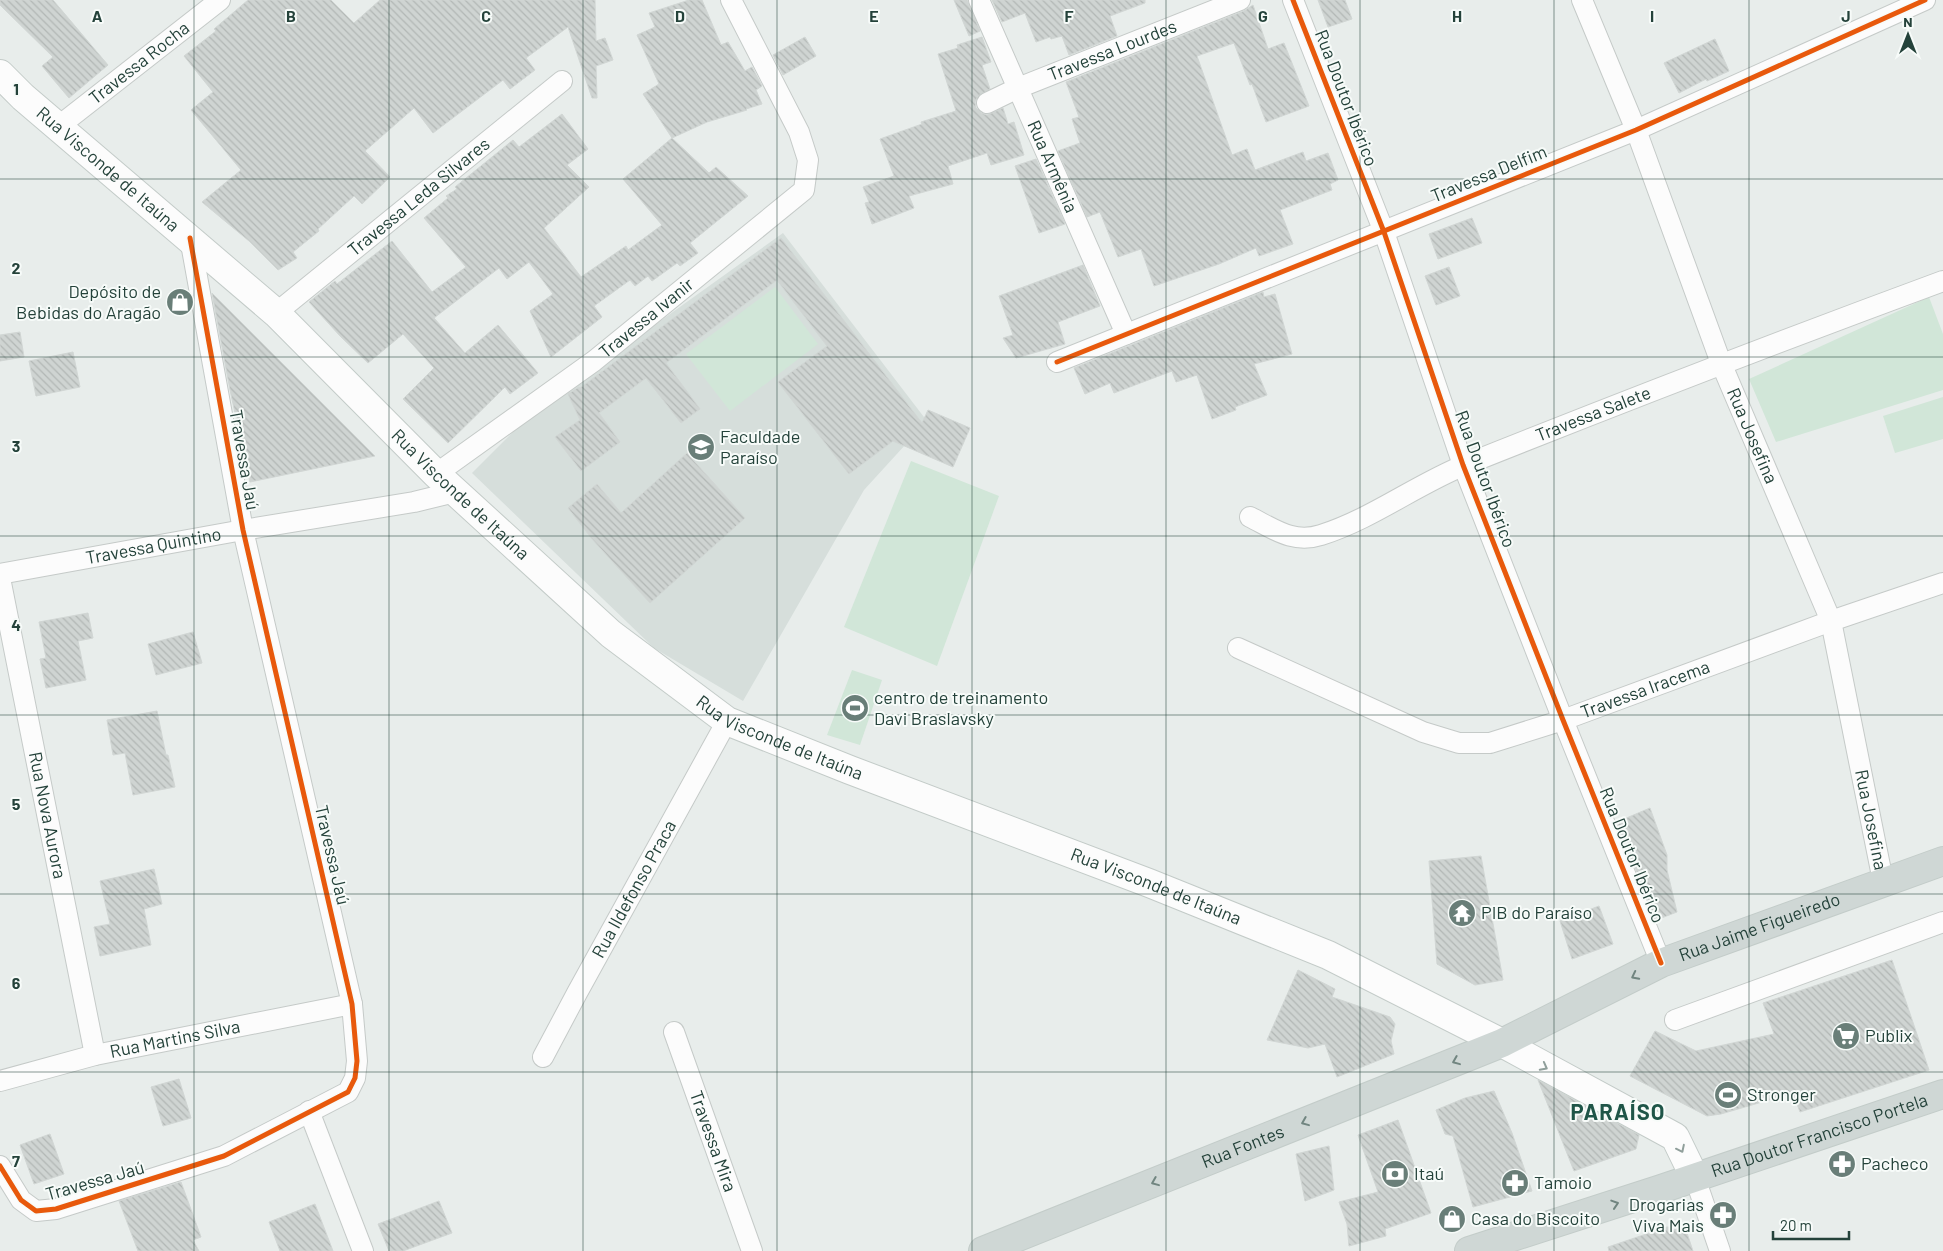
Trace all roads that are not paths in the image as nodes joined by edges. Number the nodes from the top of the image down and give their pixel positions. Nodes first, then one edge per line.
1 (220, 0) edge
2 (731, 0) edge
3 (979, 0) edge
4 (1240, 0) edge
5 (1292, 0) edge
6 (1582, 0) edge
7 (1925, 0) edge
8 (0, 74) edge
9 (562, 81) dead end
10 (1018, 88) junction
11 (987, 103) dead end
12 (59, 126) junction
13 (1636, 130) junction
14 (1384, 232) junction
15 (190, 238) junction
16 (1943, 281) edge
17 (276, 313) junction
18 (1126, 334) junction
19 (1057, 362) dead end
20 (1721, 363) junction
21 (1463, 465) junction
22 (445, 483) junction
23 (1250, 517) dead end
24 (243, 530) junction
25 (0, 574) edge
26 (0, 578) edge
27 (1943, 583) edge
28 (1831, 621) junction
29 (1238, 648) dead end
30 (1563, 720) junction
31 (727, 721) junction
32 (1943, 861) edge
33 (1883, 882) junction
34 (1943, 922) edge
35 (1661, 963) junction
36 (352, 1004) junction
37 (1675, 1020) dead end
38 (674, 1032) dead end
39 (1502, 1043) junction
40 (96, 1055) junction
41 (543, 1057) dead end
42 (0, 1080) edge
43 (1943, 1094) edge
44 (309, 1111) junction
45 (0, 1166) edge
46 (1695, 1178) junction
47 (363, 1251) edge
48 (752, 1251) edge
49 (983, 1251) edge
50 (1468, 1251) edge
51 (1720, 1251) edge

1 - 12 street, Travessa Rocha
2 - 22 street, Travessa Ivanir
3 - 10 street, Rua Armênia
4 - 10 street, Travessa Lourdes
5 - 14 street, Rua Doutor Ibérico
6 - 13 street, Rua Josefina
7 - 13 street, Travessa Delfim
8 - 12 main road, Rua Visconde de Itaúna
9 - 17 street, Travessa Leda Silvares
10 - 11 street, Travessa Lourdes
10 - 18 street, Rua Armênia
12 - 15 main road, Rua Visconde de Itaúna
13 - 14 street, Travessa Delfim
13 - 20 street, Rua Josefina
14 - 18 street, Travessa Delfim
14 - 21 street, Rua Doutor Ibérico
15 - 17 main road, Rua Visconde de Itaúna
15 - 24 street, Travessa Jaú
16 - 20 street, Travessa Salete
17 - 22 main road, Rua Visconde de Itaúna
18 - 19 street, Travessa Delfim
20 - 21 street, Travessa Salete
20 - 28 street, Rua Josefina
21 - 23 street, Travessa Salete
21 - 30 street, Rua Doutor Ibérico
22 - 24 street, Travessa Quintino
22 - 31 main road, Rua Visconde de Itaúna
24 - 25 street, Travessa Quintino
24 - 36 street, Travessa Jaú
26 - 40 street, Rua Nova Aurora
27 - 28 street, Travessa Iracema
28 - 30 street, Travessa Iracema
28 - 33 street, Rua Josefina
29 - 30 street, Travessa Iracema
30 - 35 street, Rua Doutor Ibérico
31 - 39 main road, Rua Visconde de Itaúna
31 - 41 street, Rua Ildefonso Praca
32 - 33 main road, Rua Jaime Figueiredo
33 - 35 main road, Rua Jaime Figueiredo
34 - 37 street
35 -> 39 main road, Rua Jaime Figueiredo
36 - 40 street, Rua Martins Silva
36 - 44 street, Travessa Jaú
38 - 48 street, Travessa Mira
39 -> 46 main road, Rua Visconde de Itaúna
39 -> 49 main road, Rua Fontes
40 - 42 street, Rua Martins Silva
43 - 46 main road, Rua Doutor Francisco Portela
44 - 45 street, Travessa Jaú
44 - 47 street
50 -> 46 main road, Rua Doutor Francisco Portela
46 - 51 street

